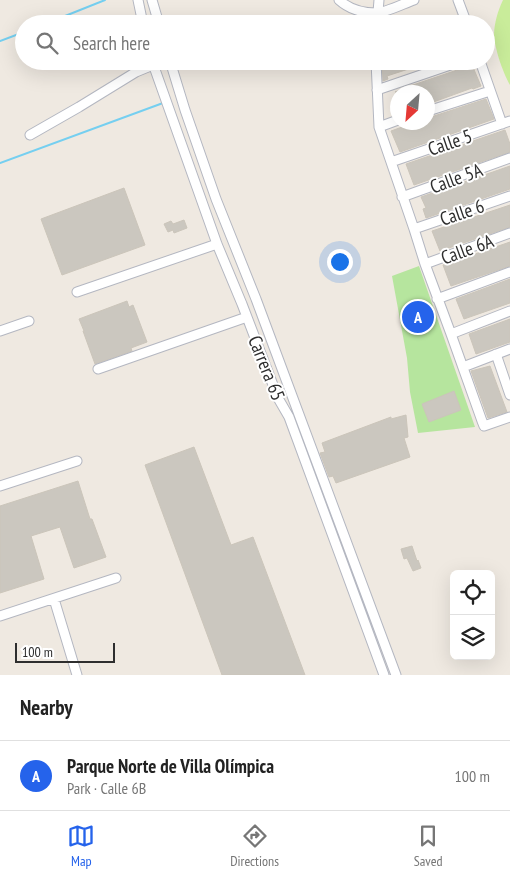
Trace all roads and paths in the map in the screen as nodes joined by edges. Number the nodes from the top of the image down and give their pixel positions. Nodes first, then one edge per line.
1 (138, 0) edge
2 (153, 0) edge
3 (339, 0) edge
4 (379, 0) edge
5 (414, 0) edge
6 (458, 0) edge
7 (378, 13) junction
8 (142, 15) edge
9 (157, 15) edge
10 (461, 15) edge
11 (140, 70) edge
12 (155, 70) edge
13 (173, 70) edge
14 (376, 70) edge
15 (436, 70) edge
16 (483, 70) edge
17 (377, 90) junction
18 (490, 91) junction
19 (435, 109) edge
20 (390, 123) edge
21 (506, 123) edge
22 (379, 126) junction
23 (30, 135) dead end
24 (510, 158) edge
25 (391, 162) junction
26 (510, 196) edge
27 (402, 197) junction
28 (414, 229) junction
29 (510, 233) edge
30 (217, 244) junction
31 (425, 264) junction
32 (510, 272) edge
33 (77, 292) dead end
34 (256, 299) junction
35 (437, 299) junction
36 (242, 304) junction
37 (510, 311) edge
38 (247, 317) junction
39 (29, 321) dead end
40 (0, 331) edge
41 (451, 334) junction
42 (510, 349) edge
43 (496, 354) junction
44 (463, 367) junction
45 (98, 369) dead end
46 (510, 395) edge
47 (510, 417) edge
48 (77, 460) dead end
49 (0, 486) edge
50 (116, 578) dead end
51 (54, 599) junction
52 (0, 616) edge
53 (77, 675) edge
54 (384, 675) edge
55 (396, 675) edge

1 - 8 street
2 - 9 street
3 - 7 street
4 - 7 street
5 - 7 street
6 - 10 street
11 - 23 street
12 - 30 street, Carrera 65
13 - 34 street, Carrera 65
14 - 17 street
15 - 17 street
16 - 18 street
17 - 22 street
18 - 19 street
18 - 21 street
20 - 22 street
21 - 25 street, Calle 5
22 - 25 street
24 - 27 street, Calle 5A
25 - 27 street
26 - 28 street, Calle 6
27 - 28 street
28 - 31 street
29 - 31 street, Calle 6A
30 - 33 street
30 - 36 street, Carrera 65
31 - 35 street
32 - 35 street
34 - 36 street
34 - 55 street, Carrera 65
35 - 41 street
36 - 38 street, Carrera 65
37 - 41 street
38 - 45 street
38 - 54 street, Carrera 65
39 - 40 street
41 - 44 street
42 - 43 street
43 - 44 street
43 - 46 street
44 - 47 street
48 - 49 street
50 - 51 street
51 - 52 street
51 - 53 street

